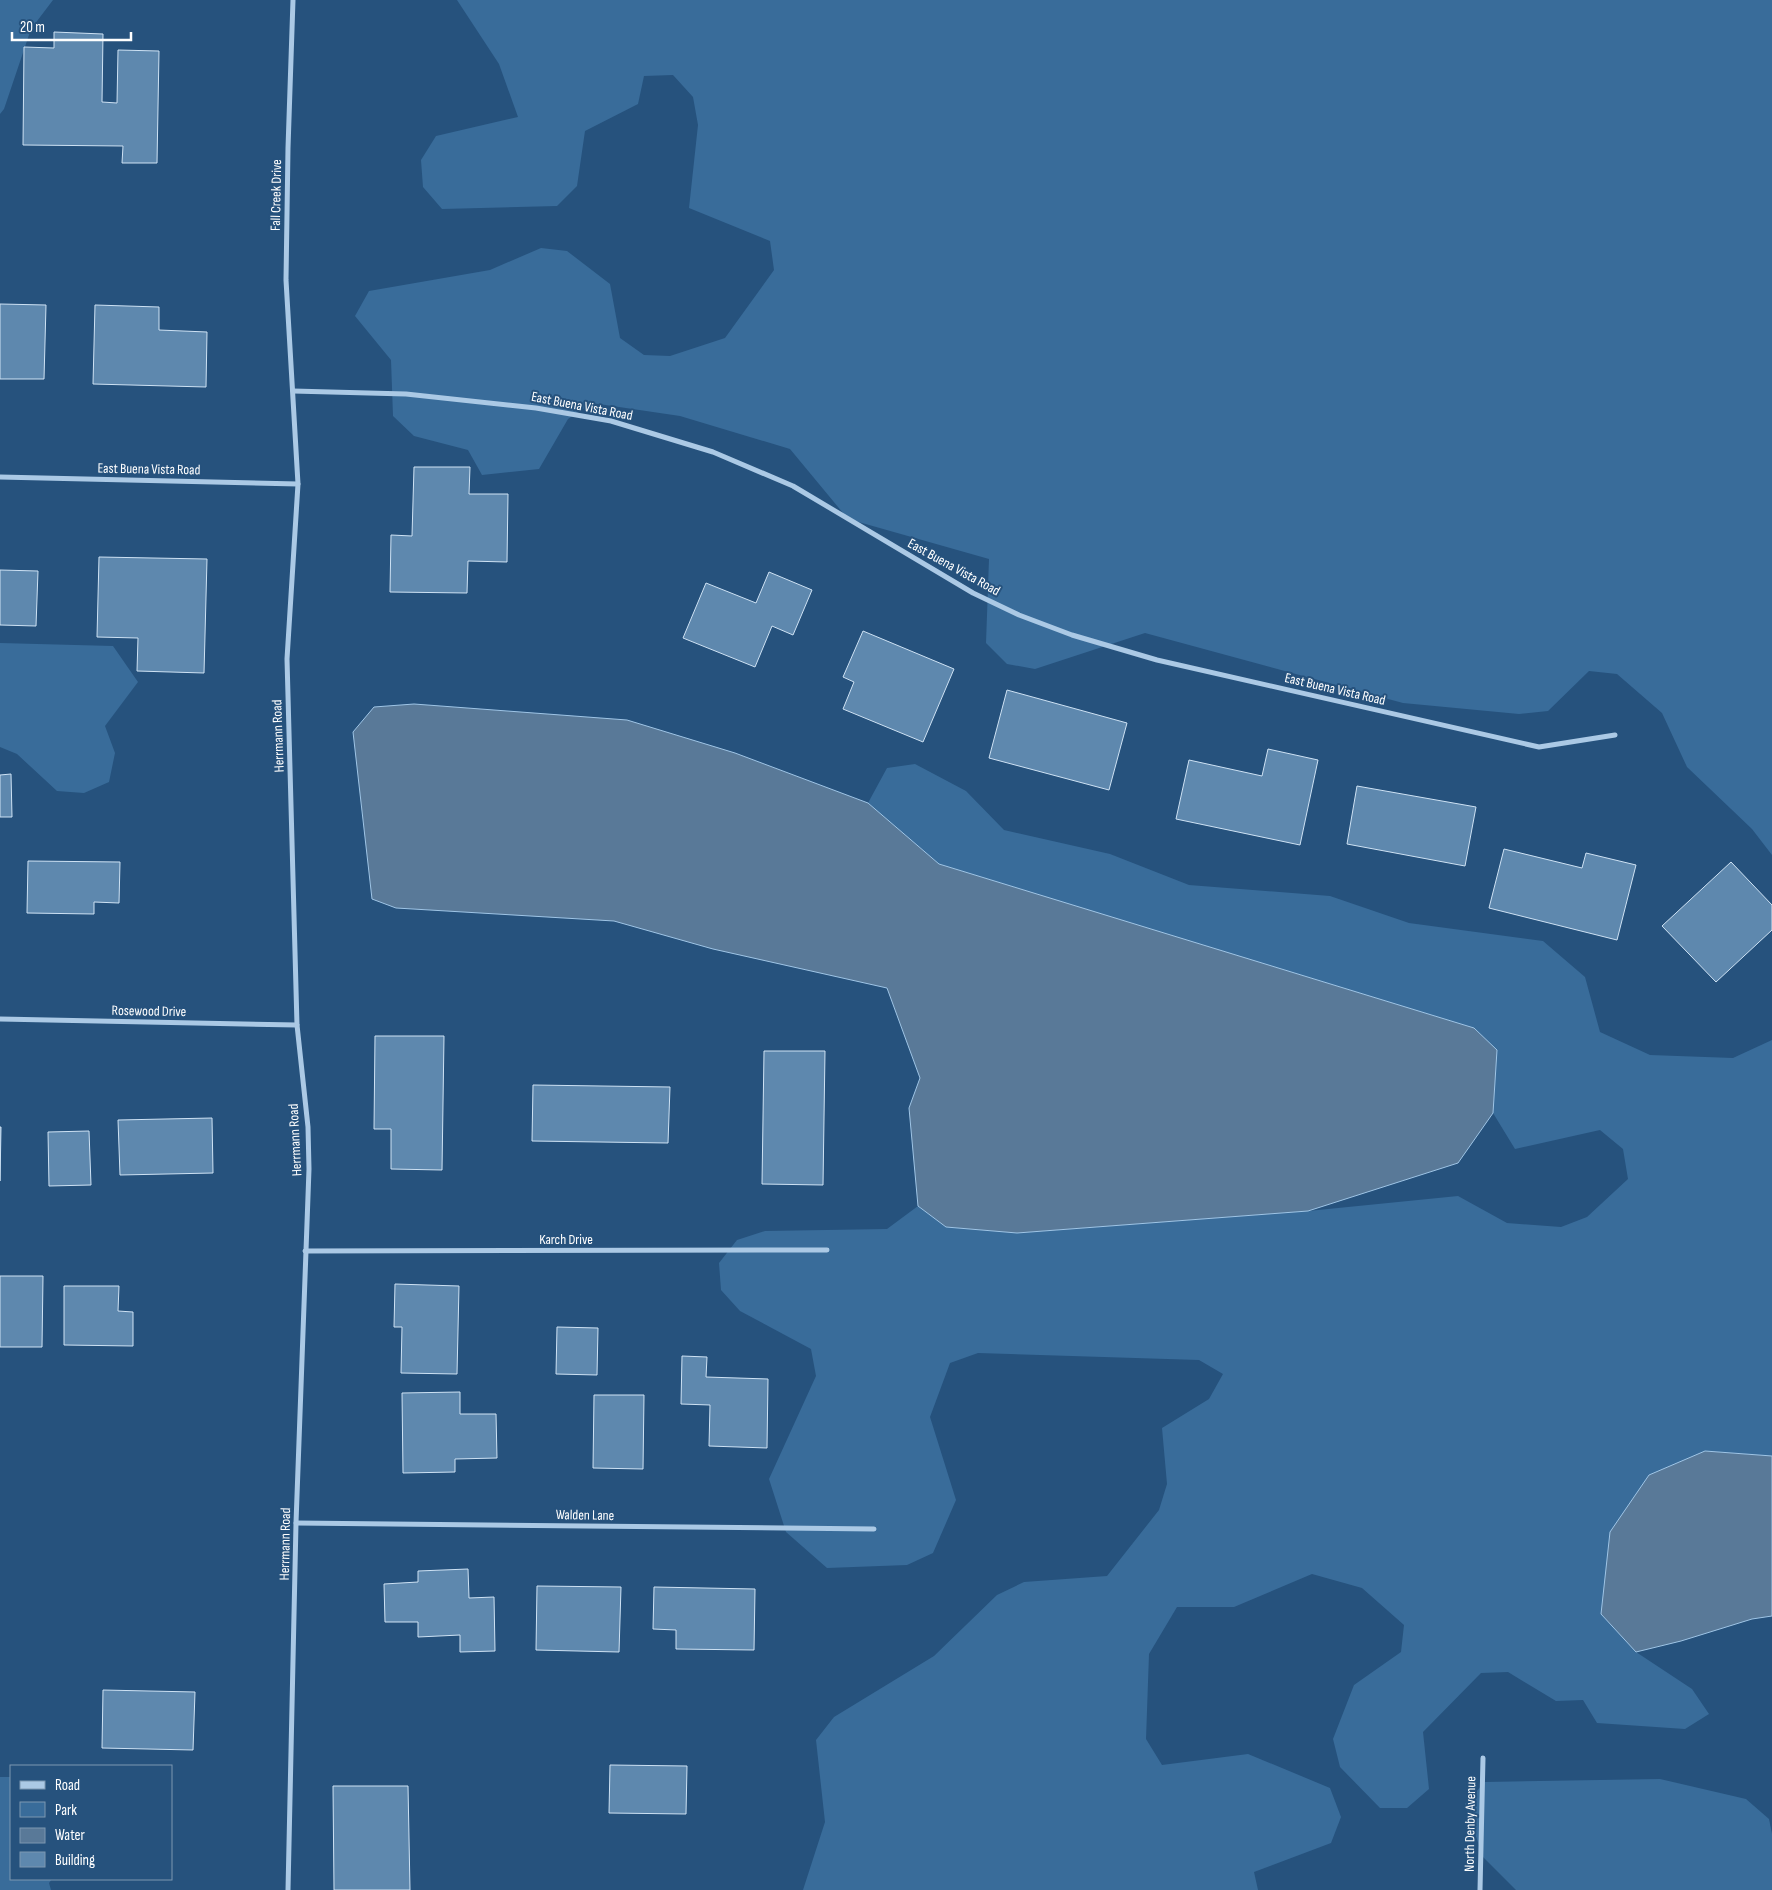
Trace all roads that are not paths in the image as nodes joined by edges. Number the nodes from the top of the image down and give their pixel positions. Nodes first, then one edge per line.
1 (293, 0) edge
2 (293, 390) junction
3 (0, 476) edge
4 (298, 484) junction
5 (1616, 735) dead end
6 (0, 1019) edge
7 (297, 1025) junction
8 (827, 1250) dead end
9 (305, 1251) junction
10 (296, 1523) junction
11 (874, 1529) dead end
12 (1482, 1758) dead end
13 (288, 1890) edge
14 (1480, 1890) edge

1 - 2 street, Fall Creek Drive
2 - 4 street, Herrmann Road
2 - 5 street, East Buena Vista Road
3 - 4 street, East Buena Vista Road
4 - 7 street, Herrmann Road
6 - 7 street, Rosewood Drive
7 - 9 street, Herrmann Road
8 - 9 street, Karch Drive
9 - 10 street, Herrmann Road
10 - 11 street, Walden Lane
10 - 13 street, Herrmann Road
12 - 14 street, North Denby Avenue

